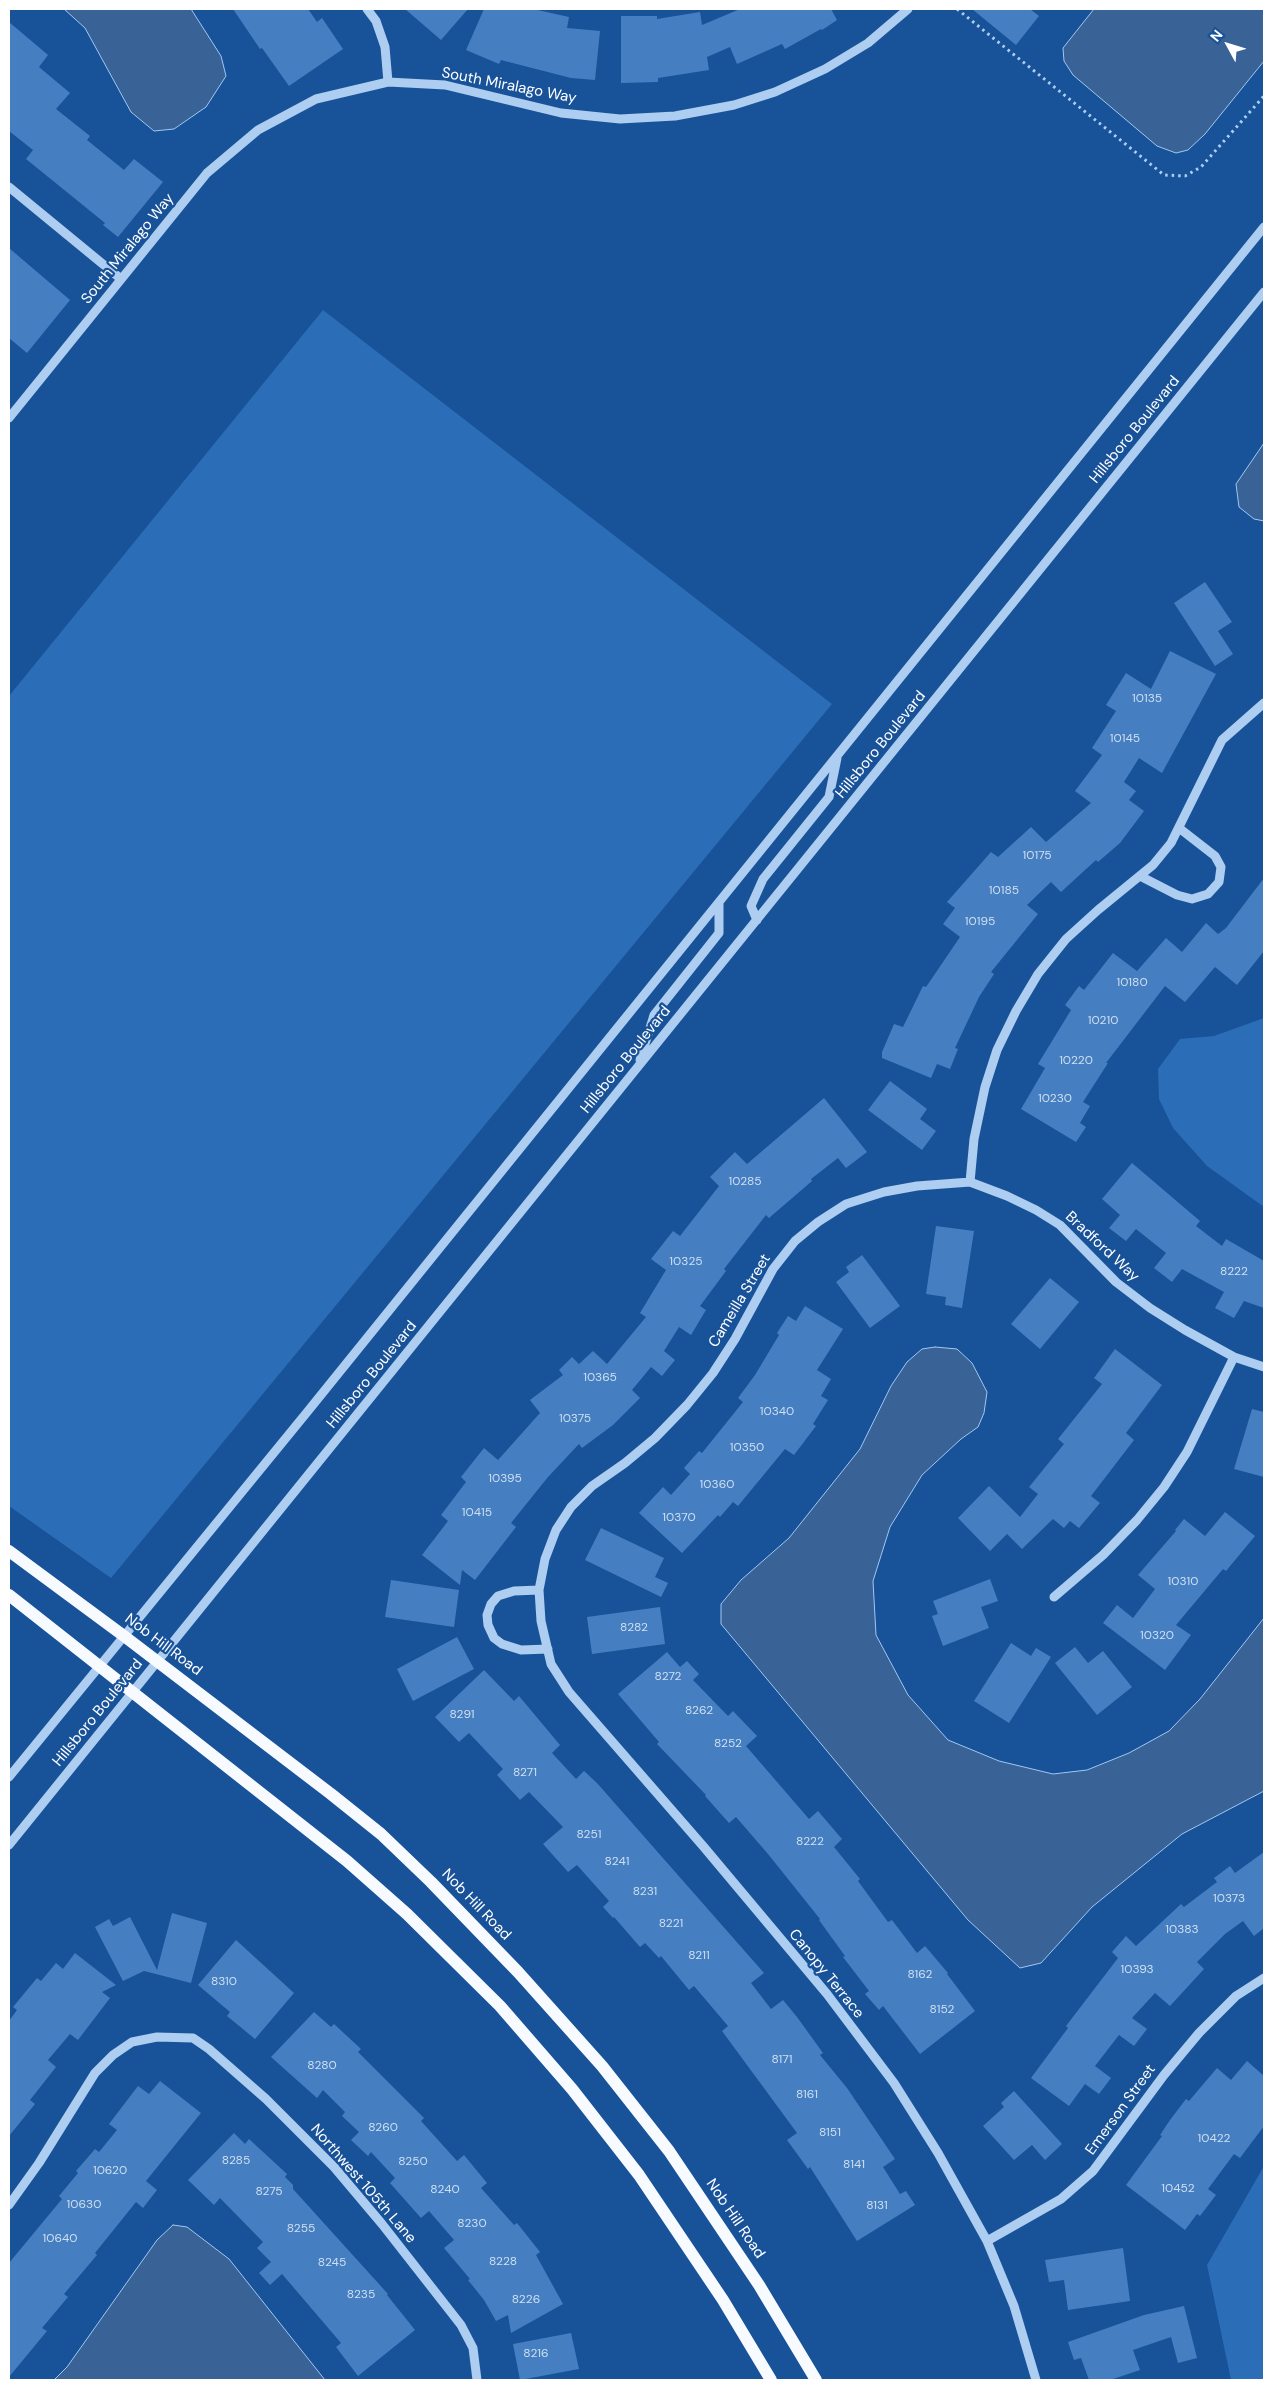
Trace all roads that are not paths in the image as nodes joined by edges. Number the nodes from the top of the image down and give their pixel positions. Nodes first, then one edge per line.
1 (367, 9) edge
2 (908, 9) edge
3 (388, 82) junction
4 (9, 187) edge
5 (1264, 228) edge
6 (121, 279) junction
7 (1264, 292) edge
8 (9, 418) edge
9 (1264, 703) edge
10 (838, 755) junction
11 (1179, 828) junction
12 (1140, 876) junction
13 (719, 904) junction
14 (757, 920) junction
15 (638, 1065) junction
16 (970, 1182) junction
17 (1234, 1356) junction
18 (1264, 1367) edge
19 (9, 1552) edge
20 (539, 1590) junction
21 (9, 1595) edge
22 (1054, 1598) dead end
23 (541, 1621) joint
24 (124, 1636) junction
25 (548, 1649) junction
26 (157, 1661) junction
27 (100, 1666) junction
28 (132, 1692) junction
29 (9, 1777) edge
30 (9, 1845) edge
31 (1264, 1978) edge
32 (9, 2205) edge
33 (987, 2242) junction
34 (477, 2380) edge
35 (771, 2380) edge
36 (816, 2380) edge
37 (1036, 2380) edge

1 - 3 street
2 - 3 street, South Miralago Way
3 - 6 street, South Miralago Way
4 - 6 street
5 - 10 street, Hillsboro Boulevard
6 - 8 street, South Miralago Way
7 - 14 street, Hillsboro Boulevard
9 - 11 street
10 - 13 street, Hillsboro Boulevard
10 - 14 street
11 - 12 street
11 - 12 street
12 - 16 street
13 - 15 street
13 - 24 street, Hillsboro Boulevard
14 - 15 street, Hillsboro Boulevard
15 - 26 street, Hillsboro Boulevard
16 - 17 street, Bradford Way
16 - 20 street, Cameilla Street
17 - 18 street, Bradford Way
17 - 22 street
19 - 24 main road, Nob Hill Road
20 - 23 street, Cameilla Street
20 - 25 street
21 - 27 main road
23 - 25 street, Canopy Terrace
24 - 26 main road, Nob Hill Road
24 - 27 street, Hillsboro Boulevard
25 - 33 street, Canopy Terrace
26 - 28 street, Hillsboro Boulevard
26 - 36 main road, Nob Hill Road
27 - 28 main road
27 - 29 street, Hillsboro Boulevard
28 - 30 street, Hillsboro Boulevard
28 - 35 main road
31 - 33 street, Emerson Street
32 - 34 street, Northwest 105th Lane
33 - 37 street, Canopy Terrace

